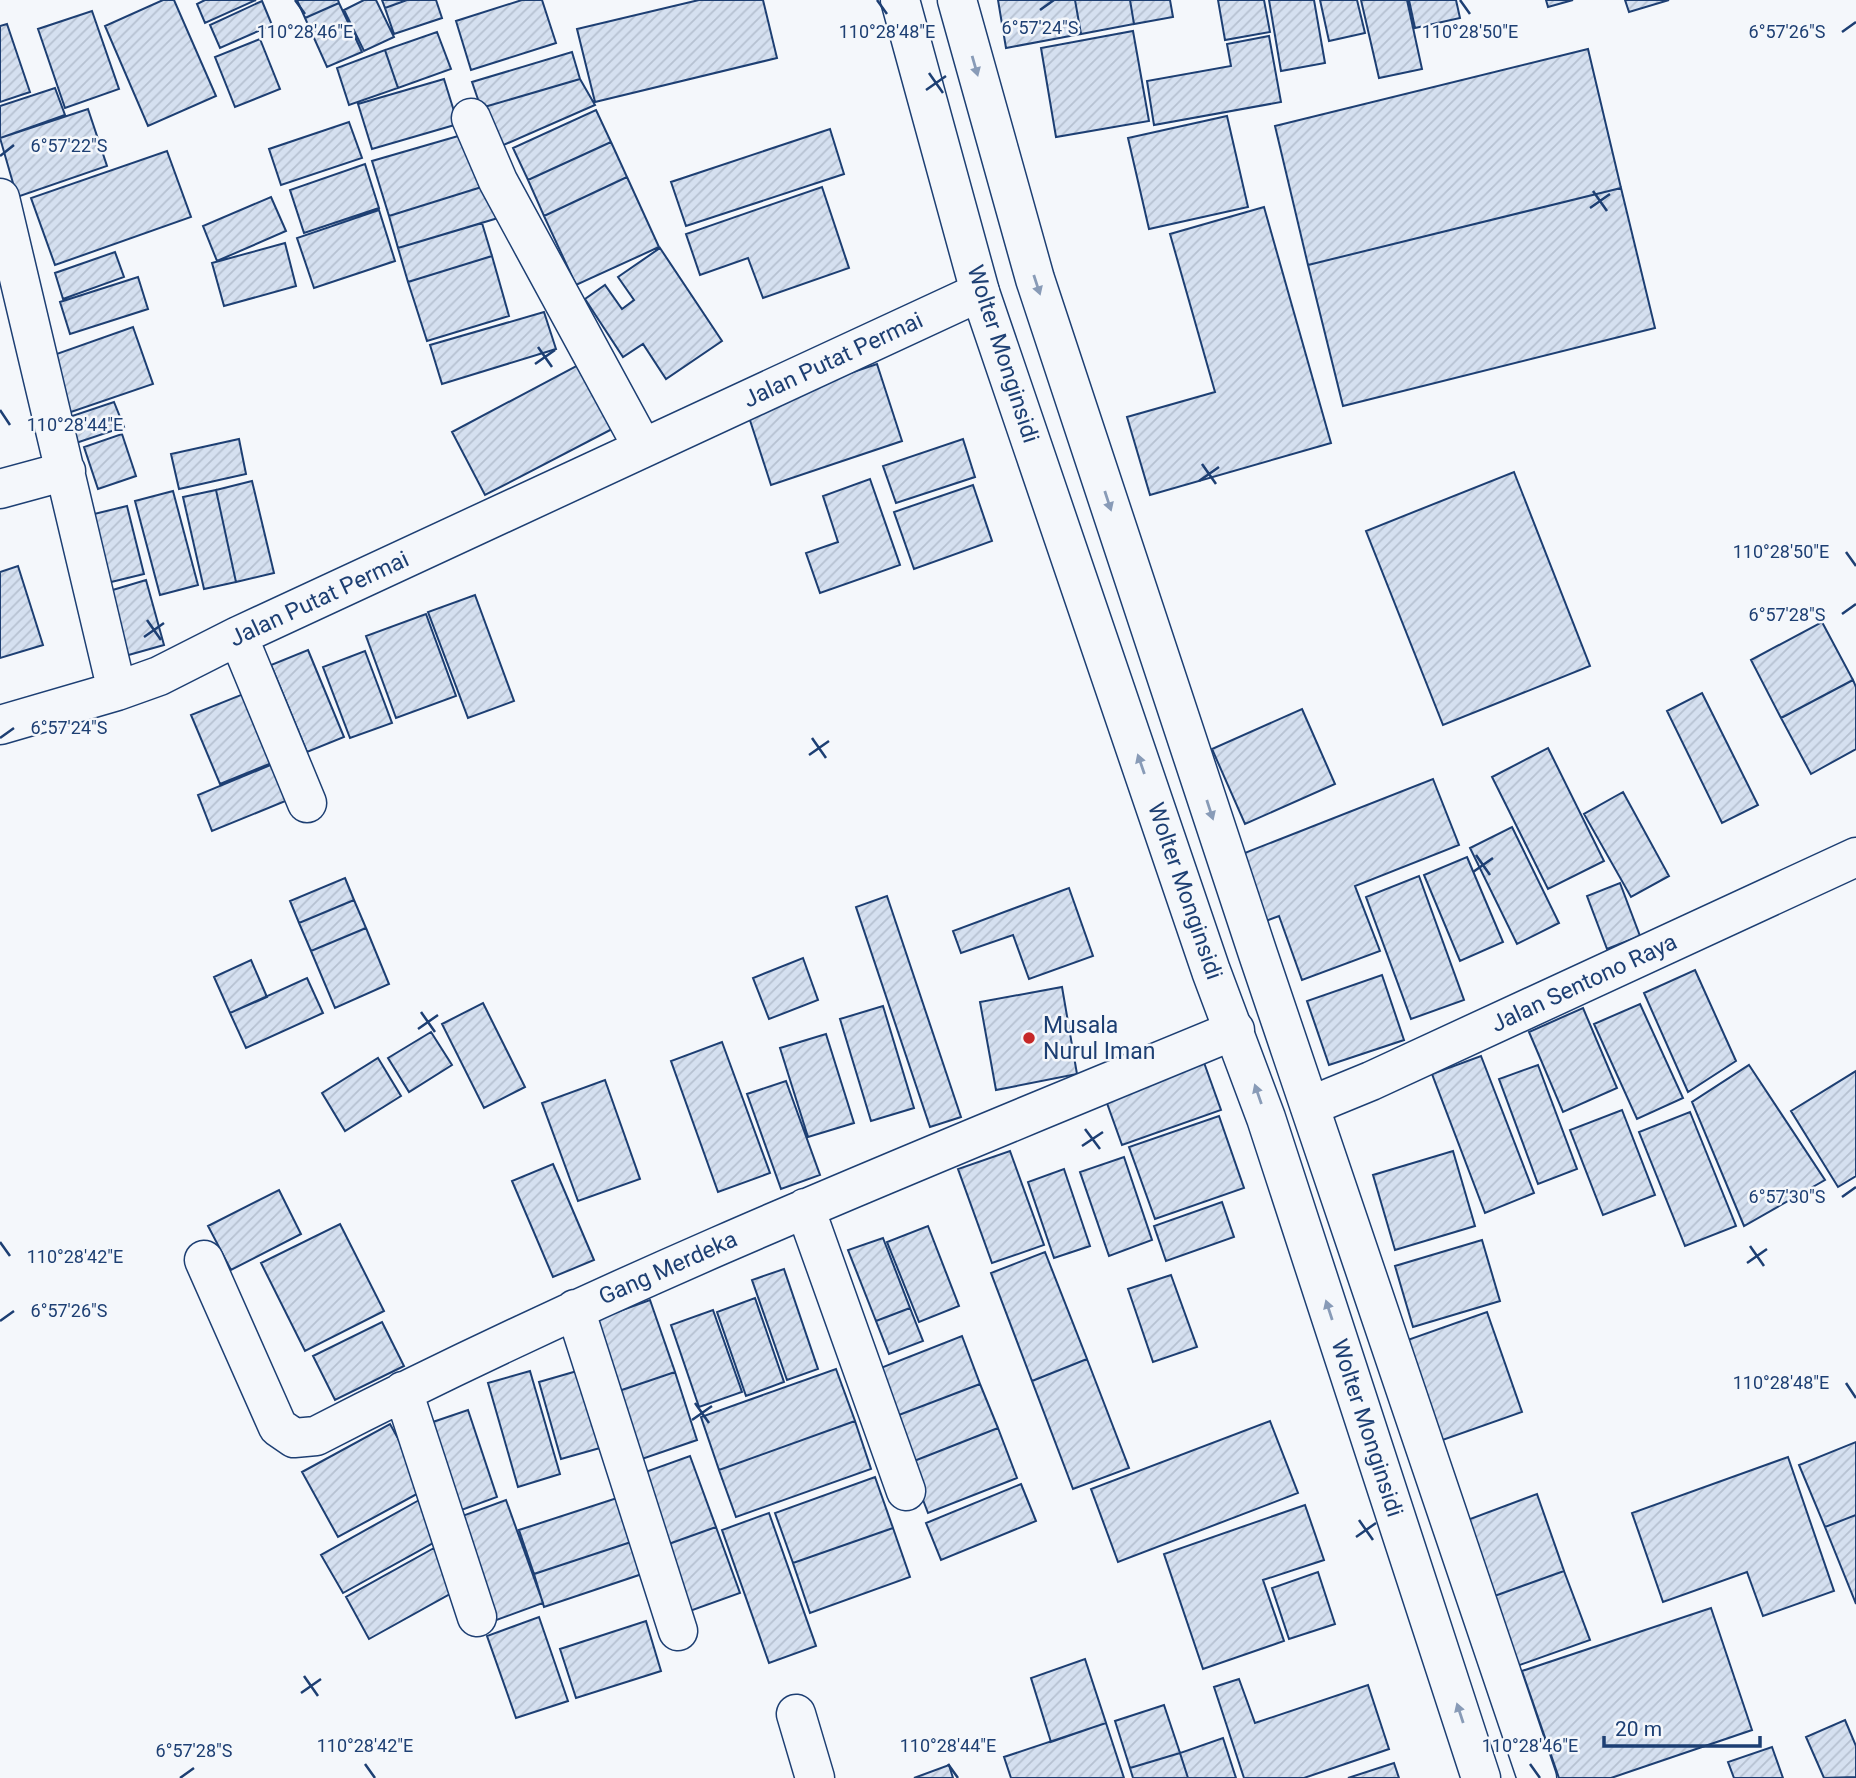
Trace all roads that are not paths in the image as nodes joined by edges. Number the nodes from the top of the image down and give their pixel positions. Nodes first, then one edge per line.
1 (900, 0) edge
2 (957, 0) edge
3 (471, 118) dead end
4 (0, 198) edge
5 (980, 292) junction
6 (643, 448) junction
7 (66, 471) junction
8 (0, 489) edge
9 (238, 636) junction
10 (117, 691) junction
11 (0, 725) edge
12 (307, 803) dead end
13 (1856, 857) edge
14 (1258, 954) junction
15 (1211, 971) junction
16 (1235, 1030) junction
17 (1310, 1106) junction
18 (805, 1208) junction
19 (204, 1260) dead end
20 (575, 1309) junction
21 (403, 1391) junction
22 (906, 1491) dead end
23 (477, 1617) dead end
24 (678, 1631) dead end
25 (796, 1714) dead end
26 (815, 1778) edge
27 (1481, 1778) edge
28 (1537, 1778) edge

1 - 5 street, Wolter Monginsidi
2 -> 14 street
3 - 6 street
4 - 7 street
5 - 6 street, Jalan Putat Permai
15 -> 5 street, Wolter Monginsidi
6 - 9 street, Jalan Putat Permai
7 - 8 street
7 - 10 street
9 - 10 street, Jalan Putat Permai
9 - 12 street
10 - 11 street, Jalan Putat Permai
13 - 17 street, Jalan Sentono Raya
14 - 15 street
14 - 17 street
15 - 16 street, Wolter Monginsidi
16 - 18 street, Gang Merdeka
27 -> 16 street, Wolter Monginsidi
17 - 28 street
18 - 20 street, Gang Merdeka
18 - 22 street
19 - 21 street, Gang Merdeka
20 - 21 street, Gang Merdeka
20 - 24 street
21 - 23 street
25 - 26 street

